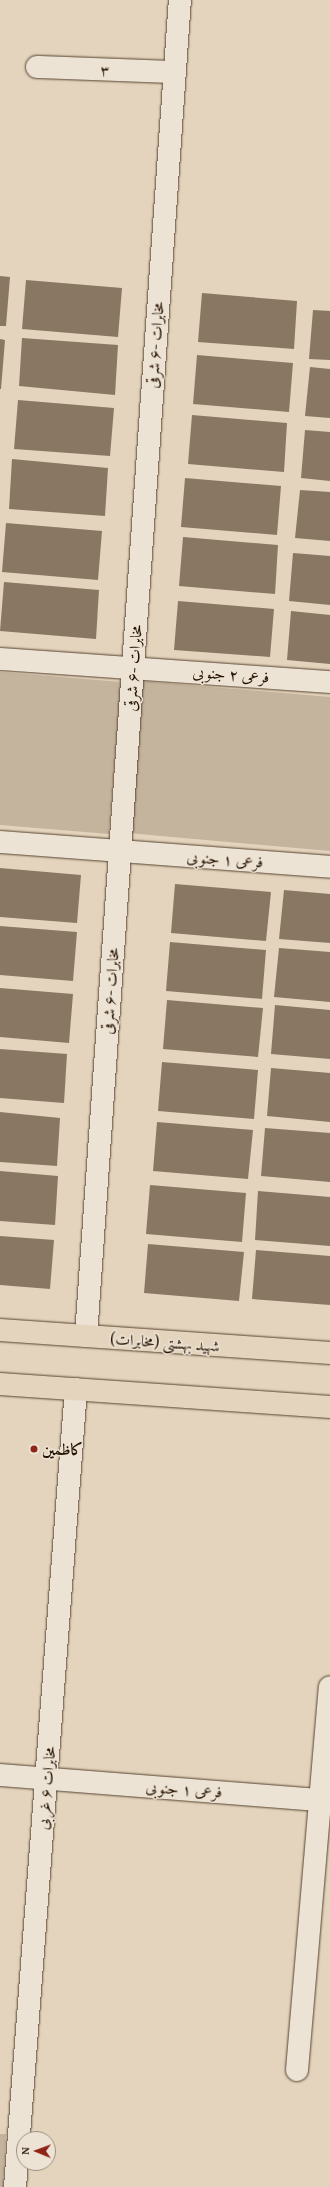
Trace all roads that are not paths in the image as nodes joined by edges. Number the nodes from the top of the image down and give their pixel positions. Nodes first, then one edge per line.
1 (180, 0) edge
2 (37, 67) dead end
3 (174, 72) junction
4 (0, 659) edge
5 (133, 667) junction
6 (330, 682) edge
7 (0, 842) edge
8 (120, 852) junction
9 (330, 867) edge
10 (0, 1330) edge
11 (86, 1336) junction
12 (330, 1353) edge
13 (0, 1384) edge
14 (76, 1389) junction
15 (330, 1407) edge
16 (330, 1687) edge
17 (0, 1775) edge
18 (47, 1779) junction
19 (320, 1800) junction
20 (297, 2070) dead end
21 (15, 2187) edge

1 - 3 street, مخابرات -۶ شرقی
2 - 3 street, ۳
3 - 5 street, مخابرات -۶ شرقی
4 - 5 street, فرعی ۲ جنوبی
5 - 6 street, فرعی ۲ جنوبی
5 - 8 street, مخابرات -۶ شرقی
7 - 8 street, فرعی ۱ جنوبی
8 - 9 street, فرعی ۱ جنوبی
8 - 11 street, مخابرات -۶ شرقی
10 - 11 main road, شهید بهشتی (مخابرات)
11 - 12 main road, شهید بهشتی (مخابرات)
13 - 14 main road
14 - 15 main road
14 - 18 street, مخابرات ۶ غربی
16 - 19 street
17 - 18 street, فرعی ۱ جنوبی
18 - 19 street, فرعی ۱ جنوبی
18 - 21 street, مخابرات ۶ غربی
19 - 20 street

